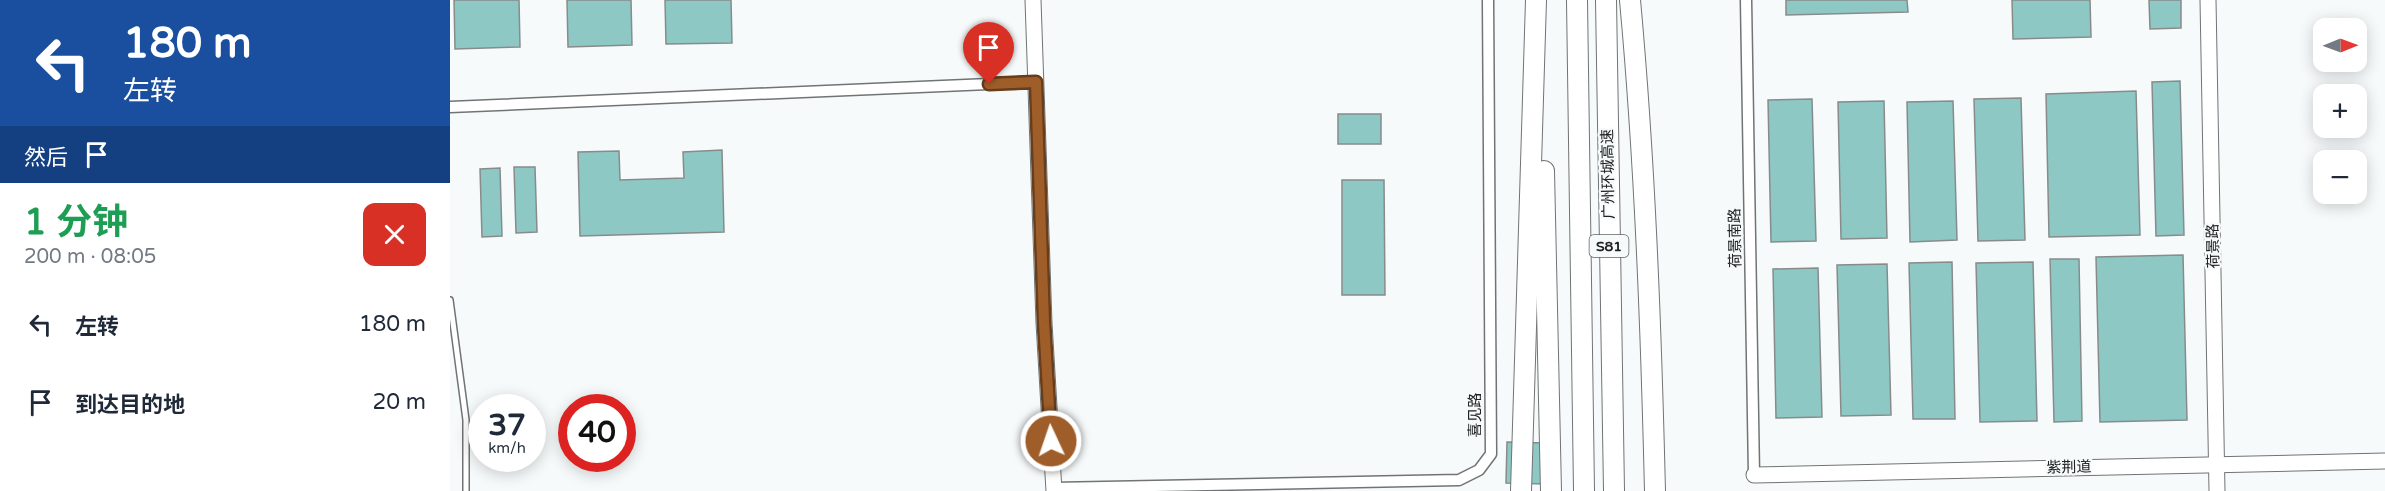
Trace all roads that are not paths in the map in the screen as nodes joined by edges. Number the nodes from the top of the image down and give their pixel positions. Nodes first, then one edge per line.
1 (1033, 0) edge
2 (1488, 0) edge
3 (1536, 0) edge
4 (1541, 0) edge
5 (1577, 0) edge
6 (1606, 0) edge
7 (1630, 0) edge
8 (1746, 0) edge
9 (2208, 0) edge
10 (1036, 82) junction
11 (450, 106) edge
12 (450, 300) edge
13 (1651, 360) junction
14 (2385, 461) edge
15 (2216, 464) junction
16 (1754, 475) joint
17 (1054, 489) edge
18 (466, 491) edge
19 (1521, 491) edge
20 (1551, 491) edge
21 (1584, 491) edge
22 (1614, 491) edge
23 (1655, 491) edge
24 (1666, 491) edge
25 (2217, 491) edge

1 - 10 street
2 - 17 street, 喜见路
3 - 19 highway
4 - 20 highway
5 - 21 highway, 广州环城高速 / S81
6 - 22 highway, 广州环城高速 / S81
7 - 13 highway
8 - 16 street, 荷景南路
9 - 15 street, 荷景路
10 - 11 street
10 - 17 street
12 - 18 lane
13 - 23 highway
13 - 24 highway
14 - 15 street, 紫荆道
15 - 16 street, 紫荆道
15 - 25 street, 荷景路

